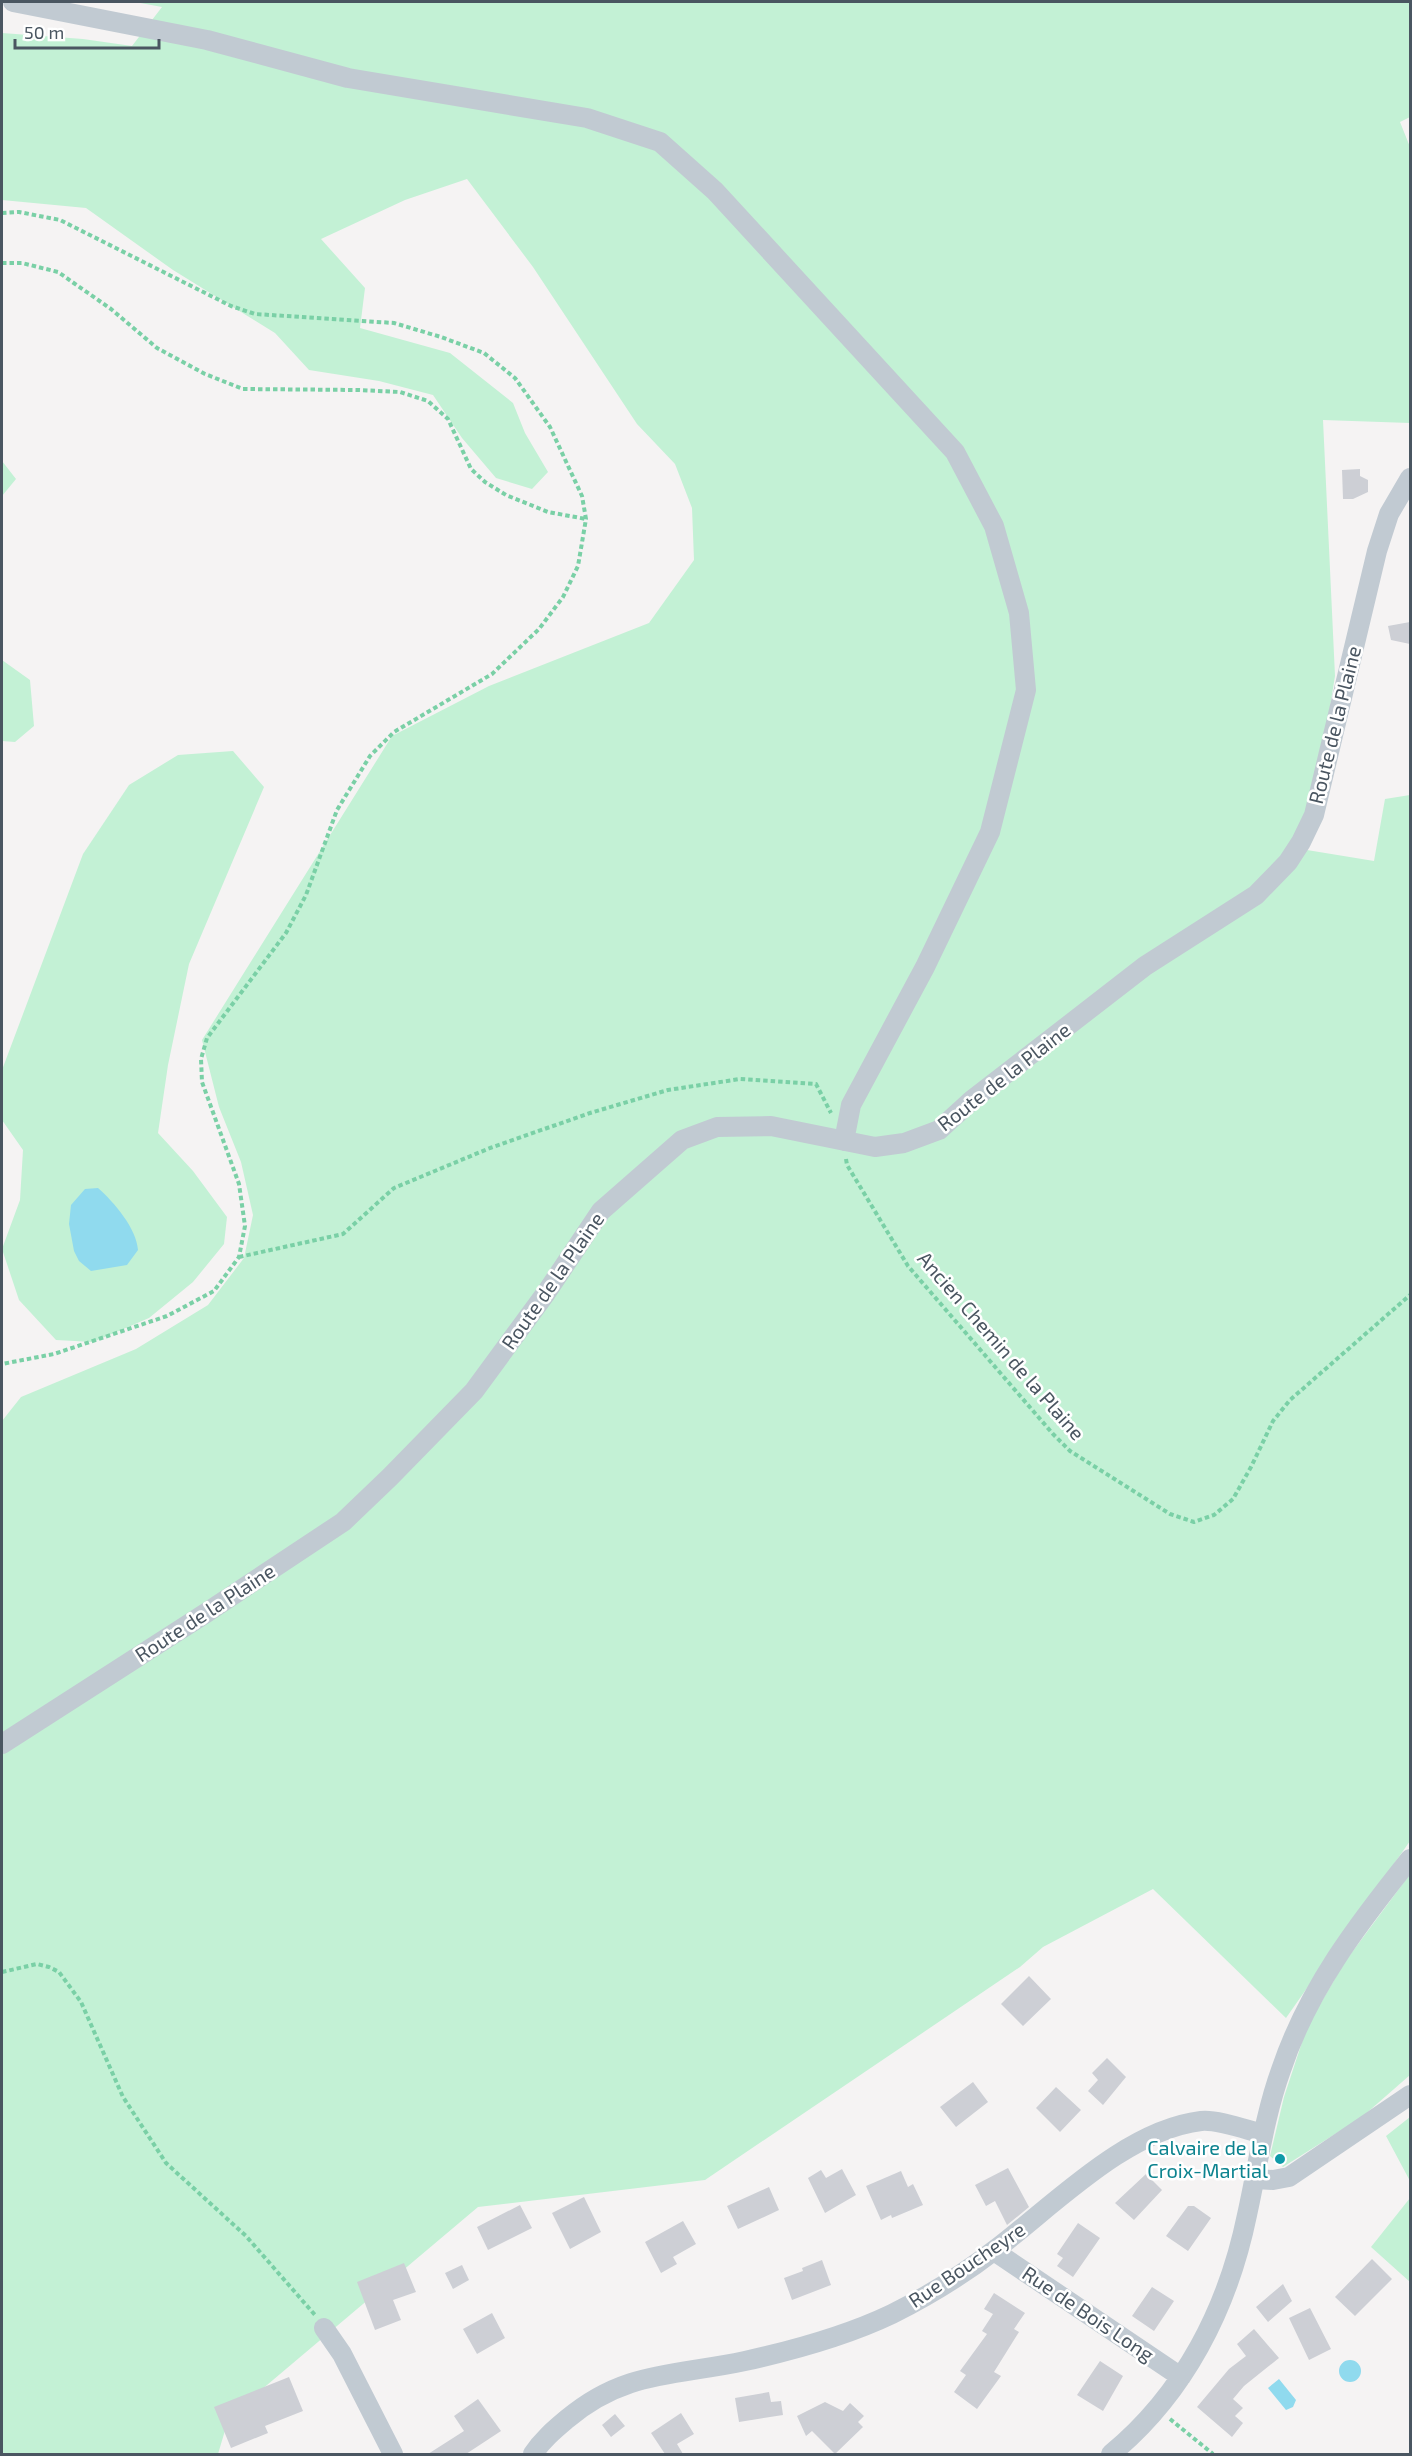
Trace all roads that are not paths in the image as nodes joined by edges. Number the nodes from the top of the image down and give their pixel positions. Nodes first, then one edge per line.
1 (13, 2) edge
2 (1410, 478) edge
3 (844, 1141) junction
4 (2, 1744) edge
5 (1410, 1858) edge
6 (1410, 2095) edge
7 (1263, 2134) junction
8 (1255, 2179) junction
9 (994, 2251) junction
10 (324, 2328) road end
11 (1181, 2377) junction
12 (393, 2454) edge
13 (533, 2454) edge
14 (1111, 2454) edge

1 - 3 street
2 - 3 street, Route de la Plaine
3 - 4 street, Route de la Plaine
5 - 7 street
6 - 8 street
7 - 8 street
7 - 9 street, Rue Boucheyre
8 - 11 street
9 - 11 street, Rue de Bois Long
9 - 13 street, Rue Boucheyre
10 - 12 street
11 - 14 street

